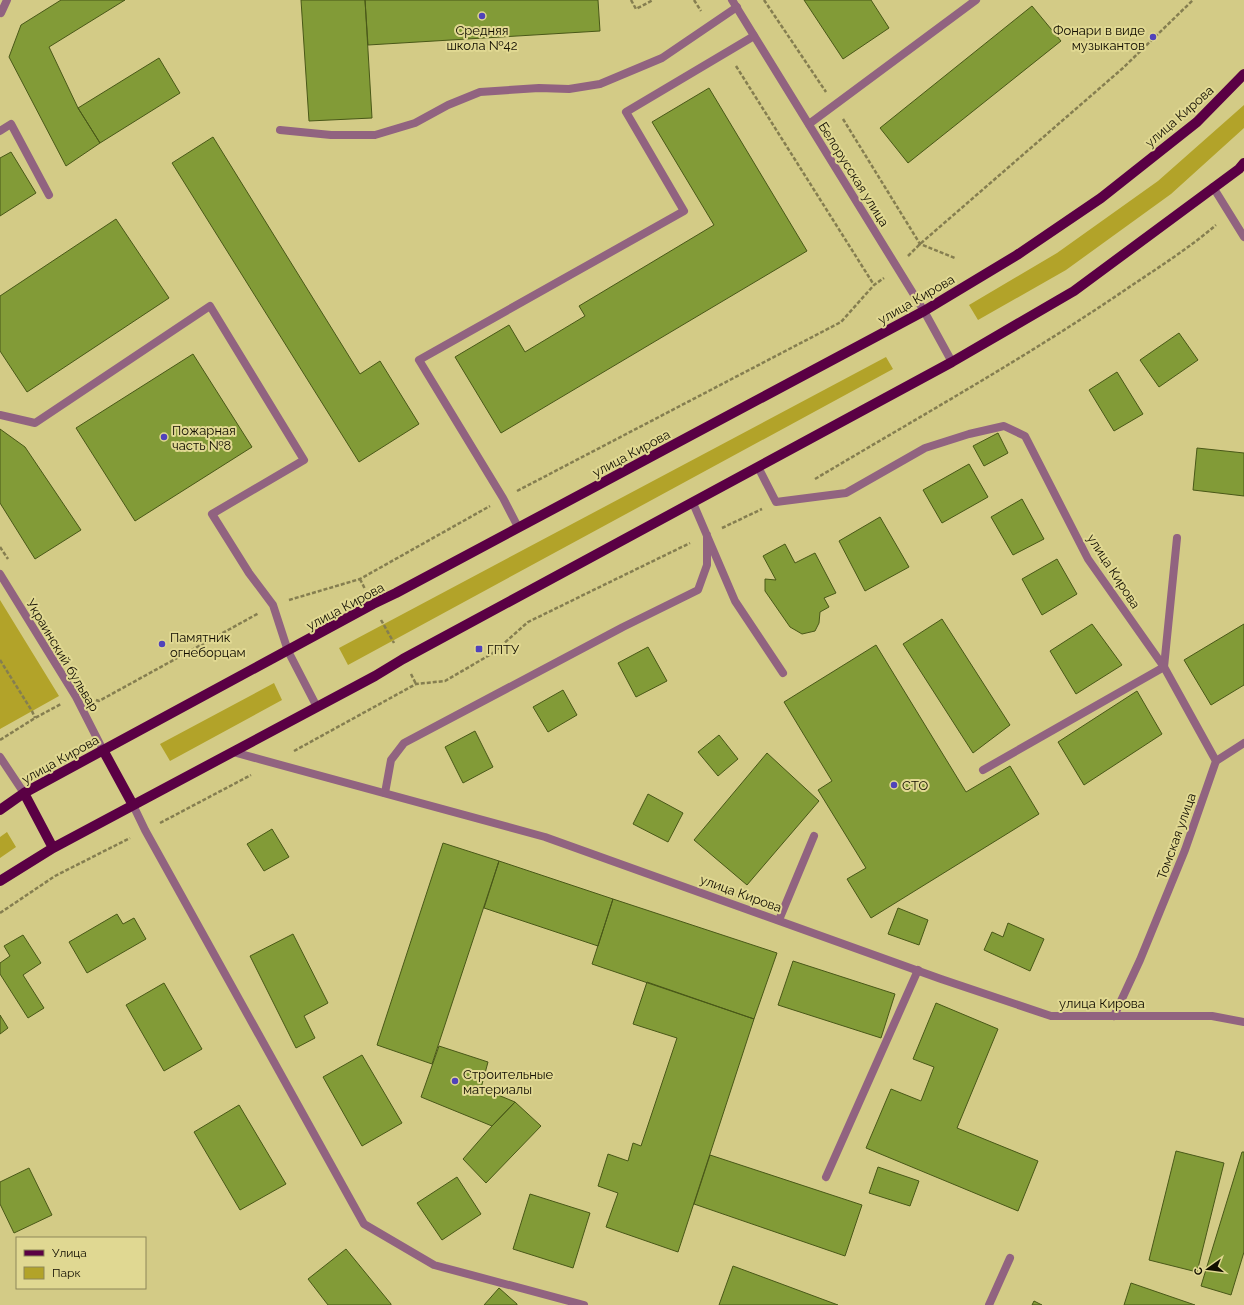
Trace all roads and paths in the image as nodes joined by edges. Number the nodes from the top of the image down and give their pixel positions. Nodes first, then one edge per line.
1 (7, 0) edge
2 (631, 0) edge
3 (653, 0) edge
4 (694, 0) edge
5 (764, 0) edge
6 (976, 0) edge
7 (1193, 0) edge
8 (734, 4) edge
9 (1, 13) edge
10 (709, 25) junction
11 (754, 36) junction
12 (727, 53) junction
13 (1244, 74) edge
14 (834, 105) junction
15 (809, 124) junction
16 (280, 130) dead end
17 (0, 131) edge
18 (1244, 163) edge
19 (1213, 187) junction
20 (49, 194) dead end
21 (1230, 213) junction
22 (1244, 237) edge
23 (920, 244) junction
24 (955, 258) dead end
25 (897, 268) junction
26 (874, 285) junction
27 (924, 311) junction
28 (952, 362) junction
29 (0, 415) edge
30 (758, 467) junction
31 (811, 482) dead end
32 (503, 498) junction
33 (693, 502) junction
34 (776, 502) junction
35 (518, 527) junction
36 (707, 535) junction
37 (1176, 538) dead end
38 (0, 574) edge
39 (360, 579) junction
40 (373, 604) junction
41 (273, 605) junction
42 (288, 651) junction
43 (0, 660) edge
44 (404, 660) junction
45 (1164, 667) junction
46 (783, 673) dead end
47 (416, 684) junction
48 (76, 697) junction
49 (317, 707) junction
50 (35, 718) junction
51 (0, 740) edge
52 (1244, 743) edge
53 (103, 750) junction
54 (233, 752) junction
55 (0, 757) edge
56 (1216, 762) junction
57 (274, 763) junction
58 (983, 770) dead end
59 (24, 793) junction
60 (385, 793) junction
61 (132, 805) junction
62 (0, 810) edge
63 (145, 830) junction
64 (814, 836) dead end
65 (52, 848) junction
66 (0, 881) edge
67 (0, 913) edge
68 (779, 920) junction
69 (918, 970) junction
70 (1114, 1016) junction
71 (1244, 1022) edge
72 (826, 1177) dead end
73 (1010, 1258) dead end
74 (584, 1305) edge
75 (989, 1305) edge

1 - 9 street
2 - 3 path
4 - 10 path
5 - 14 path
6 - 14 street
7 - 23 path
8 - 10 street
8 - 11 street, Белорусская улица
10 - 16 street
11 - 12 street
11 - 15 street, Белорусская улица
12 - 26 path
12 - 32 street
13 - 27 main road, улица Кирова
14 - 15 street
14 - 23 path
15 - 25 street, Белорусская улица
17 - 20 street
18 - 19 main road
19 - 21 street
19 - 28 main road
21 - 22 street
21 - 31 path
23 - 24 path
23 - 25 path
25 - 26 path
25 - 27 street, Белорусская улица
26 - 32 path
27 - 28 street, Белорусская улица
27 - 35 main road, улица Кирова
28 - 30 main road
29 - 41 street
30 - 33 main road
30 - 34 street
32 - 35 street
32 - 39 path
33 - 36 street
33 - 44 main road
34 - 36 path
34 - 45 street, улица Кирова
35 - 40 main road, улица Кирова
36 - 46 street
36 - 47 path
36 - 60 street
37 - 45 street
38 - 48 street, Украинский бульвар
39 - 40 path
39 - 41 path
40 - 42 main road, улица Кирова
40 - 44 path
41 - 42 street
41 - 48 path
42 - 49 street
42 - 53 main road, улица Кирова
43 - 50 path
44 - 47 path
44 - 49 main road
45 - 56 street
45 - 58 street
47 - 57 path
48 - 50 path
48 - 53 street, Украинский бульвар
49 - 54 main road
50 - 51 path
52 - 56 street
53 - 59 main road, улица Кирова
53 - 61 main road
54 - 57 street, улица Кирова
54 - 61 main road
55 - 59 street
56 - 70 street, Томская улица
57 - 60 street, улица Кирова
57 - 63 path
59 - 62 main road, улица Кирова
59 - 65 main road
60 - 68 street, улица Кирова
61 - 63 street
61 - 65 main road
63 - 67 path
63 - 74 street
64 - 68 street
65 - 66 main road
68 - 69 street, улица Кирова
69 - 70 street, улица Кирова
69 - 72 street
70 - 71 street, улица Кирова
73 - 75 street

